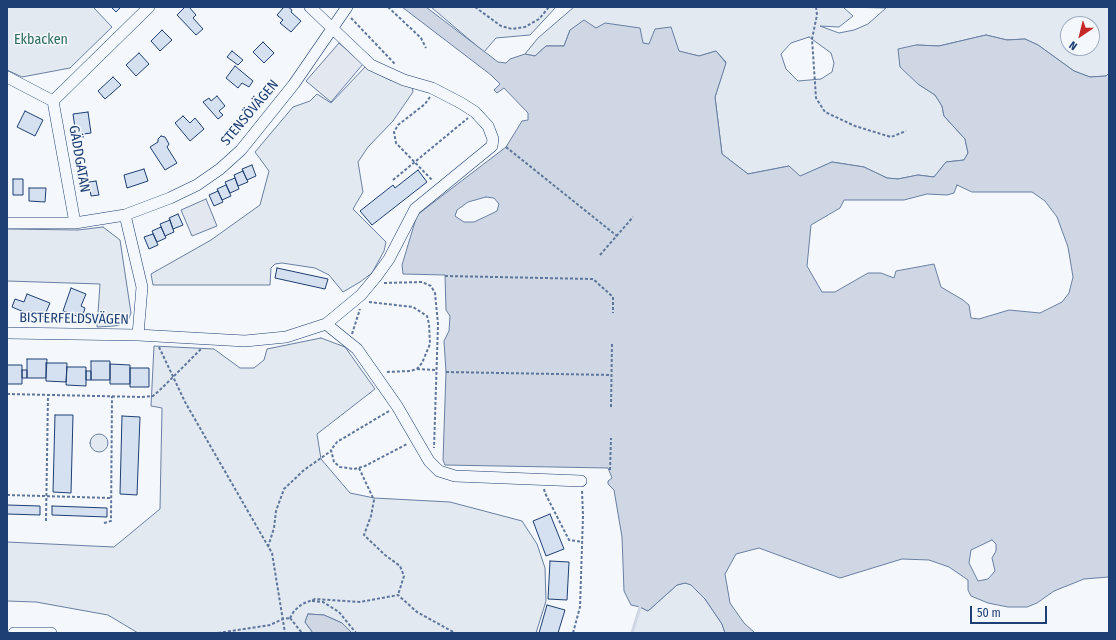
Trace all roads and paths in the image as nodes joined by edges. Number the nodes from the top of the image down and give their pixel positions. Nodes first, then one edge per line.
1 (149, 7) edge
2 (310, 7) edge
3 (388, 7) edge
4 (475, 7) edge
5 (549, 7) edge
6 (816, 7) edge
7 (346, 9) edge
8 (332, 30) junction
9 (426, 48) dead end
10 (398, 67) dead end
11 (7, 78) edge
12 (432, 88) junction
13 (53, 101) junction
14 (475, 112) junction
15 (906, 131) dead end
16 (506, 147) dead end
17 (414, 162) junction
18 (393, 180) dead end
19 (439, 188) junction
20 (125, 215) junction
21 (633, 217) dead end
22 (7, 223) edge
23 (75, 223) junction
24 (616, 236) junction
25 (600, 255) dead end
26 (445, 276) dead end
27 (378, 283) dead end
28 (360, 300) junction
29 (613, 313) dead end
30 (326, 324) junction
31 (7, 334) edge
32 (138, 336) junction
33 (152, 336) junction
34 (210, 339) junction
35 (349, 342) junction
36 (612, 343) dead end
37 (417, 369) junction
38 (437, 370) junction
39 (446, 372) dead end
40 (375, 373) junction
41 (611, 375) junction
42 (173, 376) junction
43 (7, 394) edge
44 (48, 395) junction
45 (112, 396) junction
46 (396, 406) junction
47 (611, 407) dead end
48 (611, 438) dead end
49 (417, 439) junction
50 (331, 450) junction
51 (429, 461) junction
52 (359, 468) junction
53 (610, 470) dead end
54 (544, 479) junction
55 (581, 481) joint
56 (7, 495) edge
57 (46, 496) junction
58 (111, 498) junction
59 (46, 521) dead end
60 (104, 523) dead end
61 (583, 542) junction
62 (268, 547) junction
63 (398, 595) junction
64 (311, 601) junction
65 (290, 618) junction
66 (283, 619) junction
67 (14, 633) edge
68 (51, 633) edge
69 (218, 633) edge
70 (285, 633) edge
71 (302, 633) edge
72 (356, 633) edge
73 (455, 633) edge
74 (573, 633) edge

1 - 13 street
2 - 8 street
3 - 9 path
4 - 5 path
6 - 15 path
7 - 8 street, STENSÖVÄGEN
7 - 10 path
8 - 12 street
8 - 20 street, STENSÖVÄGEN
11 - 13 street
12 - 14 street
12 - 17 path
13 - 23 street, GÄDDGATAN
14 - 17 path
14 - 19 street
16 - 24 path
17 - 18 path
17 - 19 path
19 - 28 street
20 - 23 street, STENSÖVÄGEN
20 - 32 street, BISTERFELDSVÄGEN
21 - 24 path
22 - 23 street, STENSÖVÄGEN
24 - 25 path
26 - 29 path
27 - 38 path
28 - 30 street
28 - 35 path
28 - 37 path
30 - 34 street
30 - 35 street
31 - 32 street, BISTERFELDSVÄGEN
32 - 33 street
33 - 34 street
33 - 42 path
34 - 42 path
35 - 40 street
36 - 41 path
37 - 38 path
37 - 40 path
38 - 51 path
39 - 41 path
40 - 46 street
41 - 47 path
42 - 45 path
42 - 62 path
43 - 44 path
44 - 45 path
44 - 57 path
45 - 58 path
46 - 49 street
46 - 50 path
48 - 53 path
49 - 51 street
49 - 52 path
50 - 52 path
50 - 62 path
51 - 54 street
52 - 63 path
54 - 55 street
54 - 61 path
55 - 61 path
56 - 57 path
57 - 58 path
57 - 59 path
58 - 60 path
61 - 74 path
62 - 66 path
63 - 64 path
63 - 73 path
64 - 65 path
64 - 72 path
65 - 66 path
65 - 71 path
66 - 69 path
66 - 70 path
67 - 68 street

